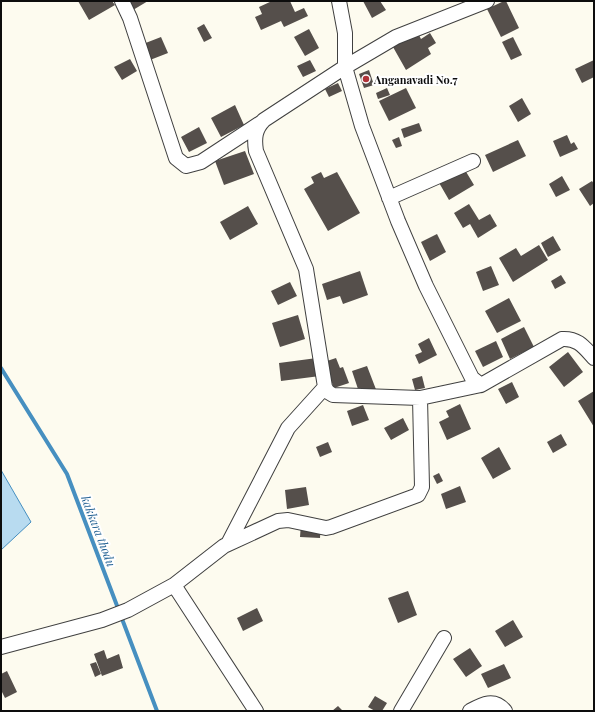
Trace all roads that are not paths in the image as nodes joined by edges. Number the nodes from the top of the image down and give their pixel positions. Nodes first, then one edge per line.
1 (122, 1) edge
2 (339, 1) edge
3 (487, 1) edge
4 (345, 67) junction
5 (264, 120) junction
6 (473, 160) dead end
7 (389, 198) junction
8 (594, 358) edge
9 (481, 385) junction
10 (325, 387) junction
11 (420, 398) junction
12 (228, 544) junction
13 (174, 585) junction
14 (444, 638) dead end
15 (1, 647) edge
16 (256, 711) edge
17 (401, 711) edge
18 (470, 711) edge
19 (505, 711) edge

1 - 5 street
2 - 4 street
3 - 4 street
4 - 5 street
4 - 7 street
5 - 10 street
6 - 7 street
7 - 9 street
8 - 9 street
9 - 11 street
10 - 11 street
10 - 12 street
11 - 12 street
12 - 13 street
13 - 15 street
13 - 16 street
14 - 17 street
18 - 19 street

